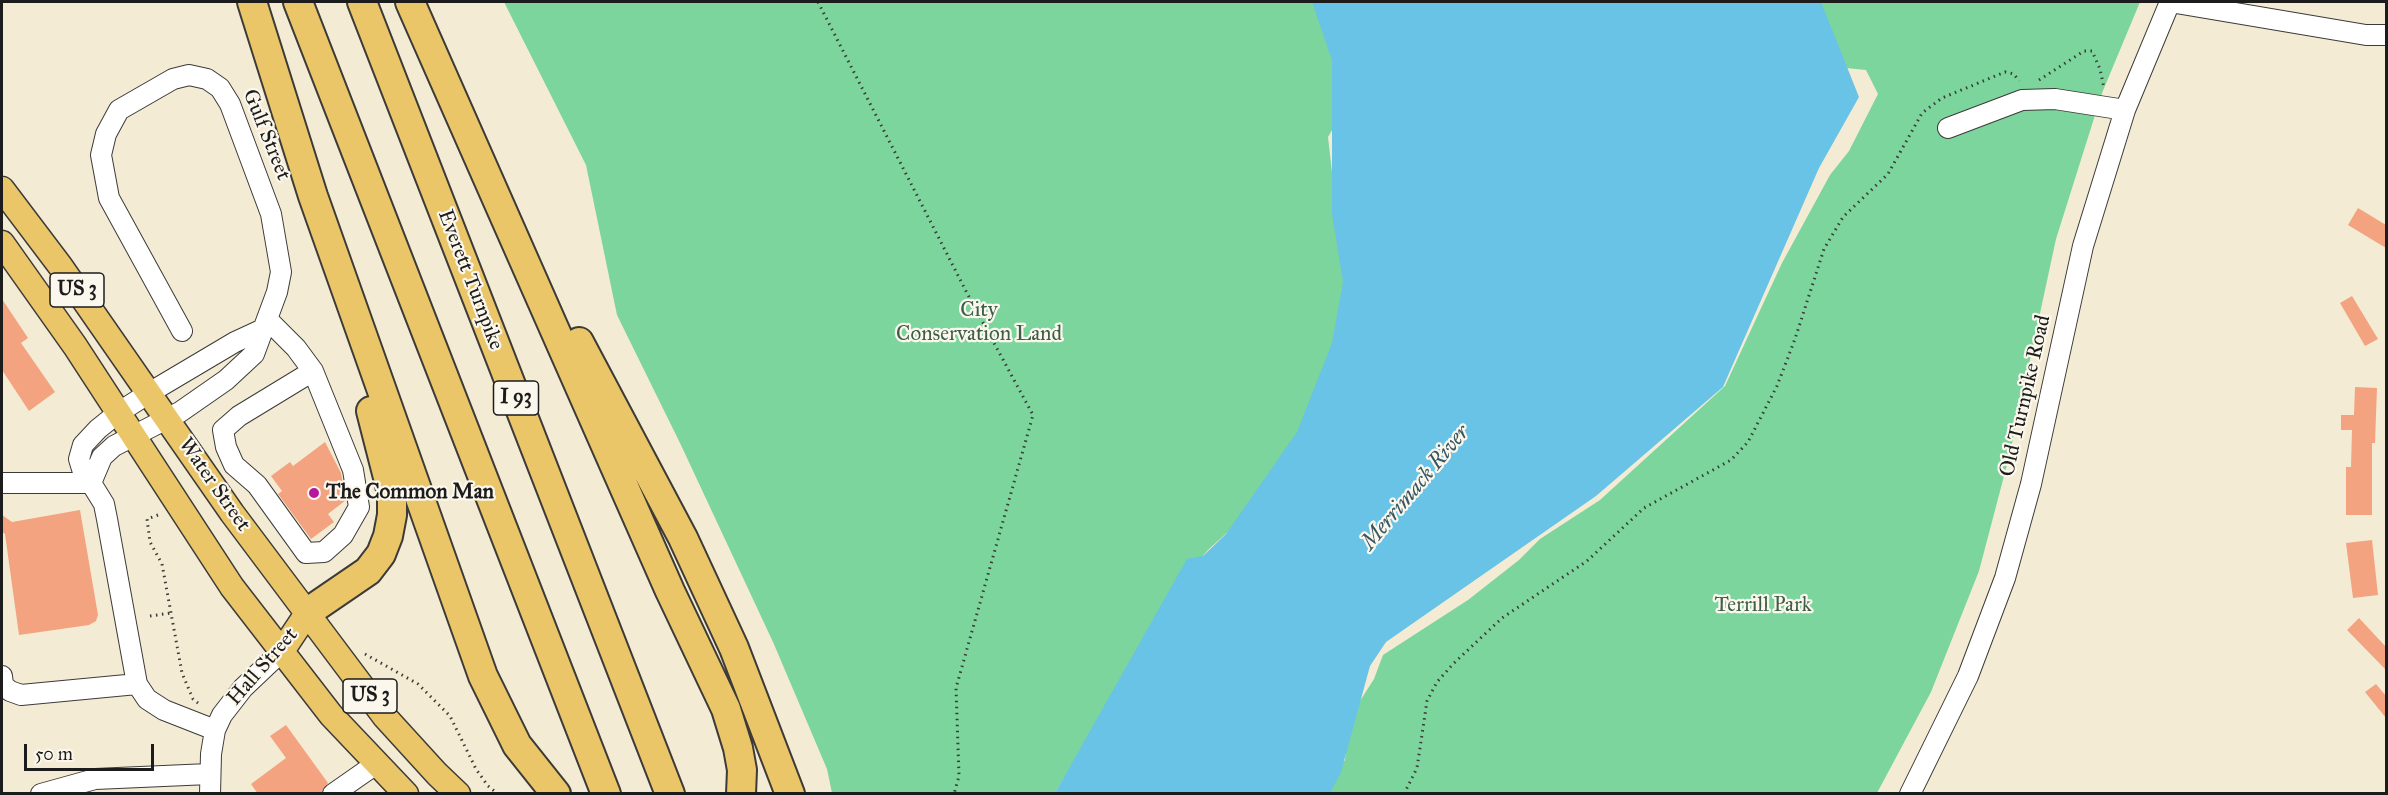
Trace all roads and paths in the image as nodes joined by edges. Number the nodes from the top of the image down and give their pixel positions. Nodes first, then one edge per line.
1 (252, 2) edge
2 (298, 2) edge
3 (362, 2) edge
4 (410, 2) edge
5 (818, 2) edge
6 (2170, 2) edge
7 (2386, 35) edge
8 (2033, 83) dead end
9 (2026, 84) dead end
10 (2108, 90) dead end
11 (2125, 110) junction
12 (1948, 128) dead end
13 (470, 139) junction
14 (2, 189) edge
15 (2, 243) edge
16 (330, 246) junction
17 (264, 325) junction
18 (182, 331) dead end
19 (313, 371) junction
20 (149, 393) junction
21 (118, 413) junction
22 (167, 419) junction
23 (133, 435) junction
24 (233, 463) junction
25 (209, 479) junction
26 (2, 483) edge
27 (91, 483) junction
28 (158, 515) dead end
29 (309, 612) junction
30 (171, 613) junction
31 (150, 616) dead end
32 (358, 650) dead end
33 (282, 651) junction
34 (2, 676) edge
35 (137, 684) junction
36 (202, 706) dead end
37 (215, 730) junction
38 (376, 764) junction
39 (210, 784) edge
40 (402, 790) edge
41 (342, 791) edge
42 (41, 794) edge
43 (458, 794) edge
44 (498, 794) edge
45 (556, 794) edge
46 (606, 794) edge
47 (670, 794) edge
48 (741, 794) edge
49 (790, 794) edge
50 (954, 794) edge
51 (1404, 794) edge
52 (1910, 794) edge

1 - 16 highway
2 - 46 highway, I 93
3 - 47 highway, Everett Turnpike / I 93
4 - 13 highway
5 - 50 path
6 - 7 street
6 - 11 street, Old Turnpike Road
8 - 10 path
9 - 51 path
11 - 12 street
11 - 52 street, Old Turnpike Road
13 - 48 highway
13 - 49 highway
14 - 20 main road, Water Street / US 3
15 - 21 main road, Water Street / US 3
16 - 29 highway
16 - 45 highway
17 - 18 street, Gulf Street
17 - 19 street
17 - 20 street
17 - 22 street, Gulf Street
19 - 24 street
19 - 24 street
20 - 21 street
20 - 22 main road, Water Street / US 3
21 - 23 main road, Water Street / US 3
21 - 27 street
22 - 23 street, Gulf Street
22 - 25 main road, Water Street / US 3
23 - 27 street, Gulf Street
23 - 33 main road, Water Street / US 3
24 - 25 street
25 - 29 main road, Water Street / US 3
26 - 27 street
27 - 35 street
28 - 30 path
29 - 33 main road, Hall Street
29 - 43 main road, Water Street / US 3
30 - 31 path
30 - 36 path
32 - 44 path
33 - 37 street, Hall Street
33 - 38 main road, Water Street / US 3
34 - 35 street
35 - 37 street
37 - 39 street, Hall Street
38 - 40 main road, Water Street / US 3
38 - 41 street
39 - 42 street

